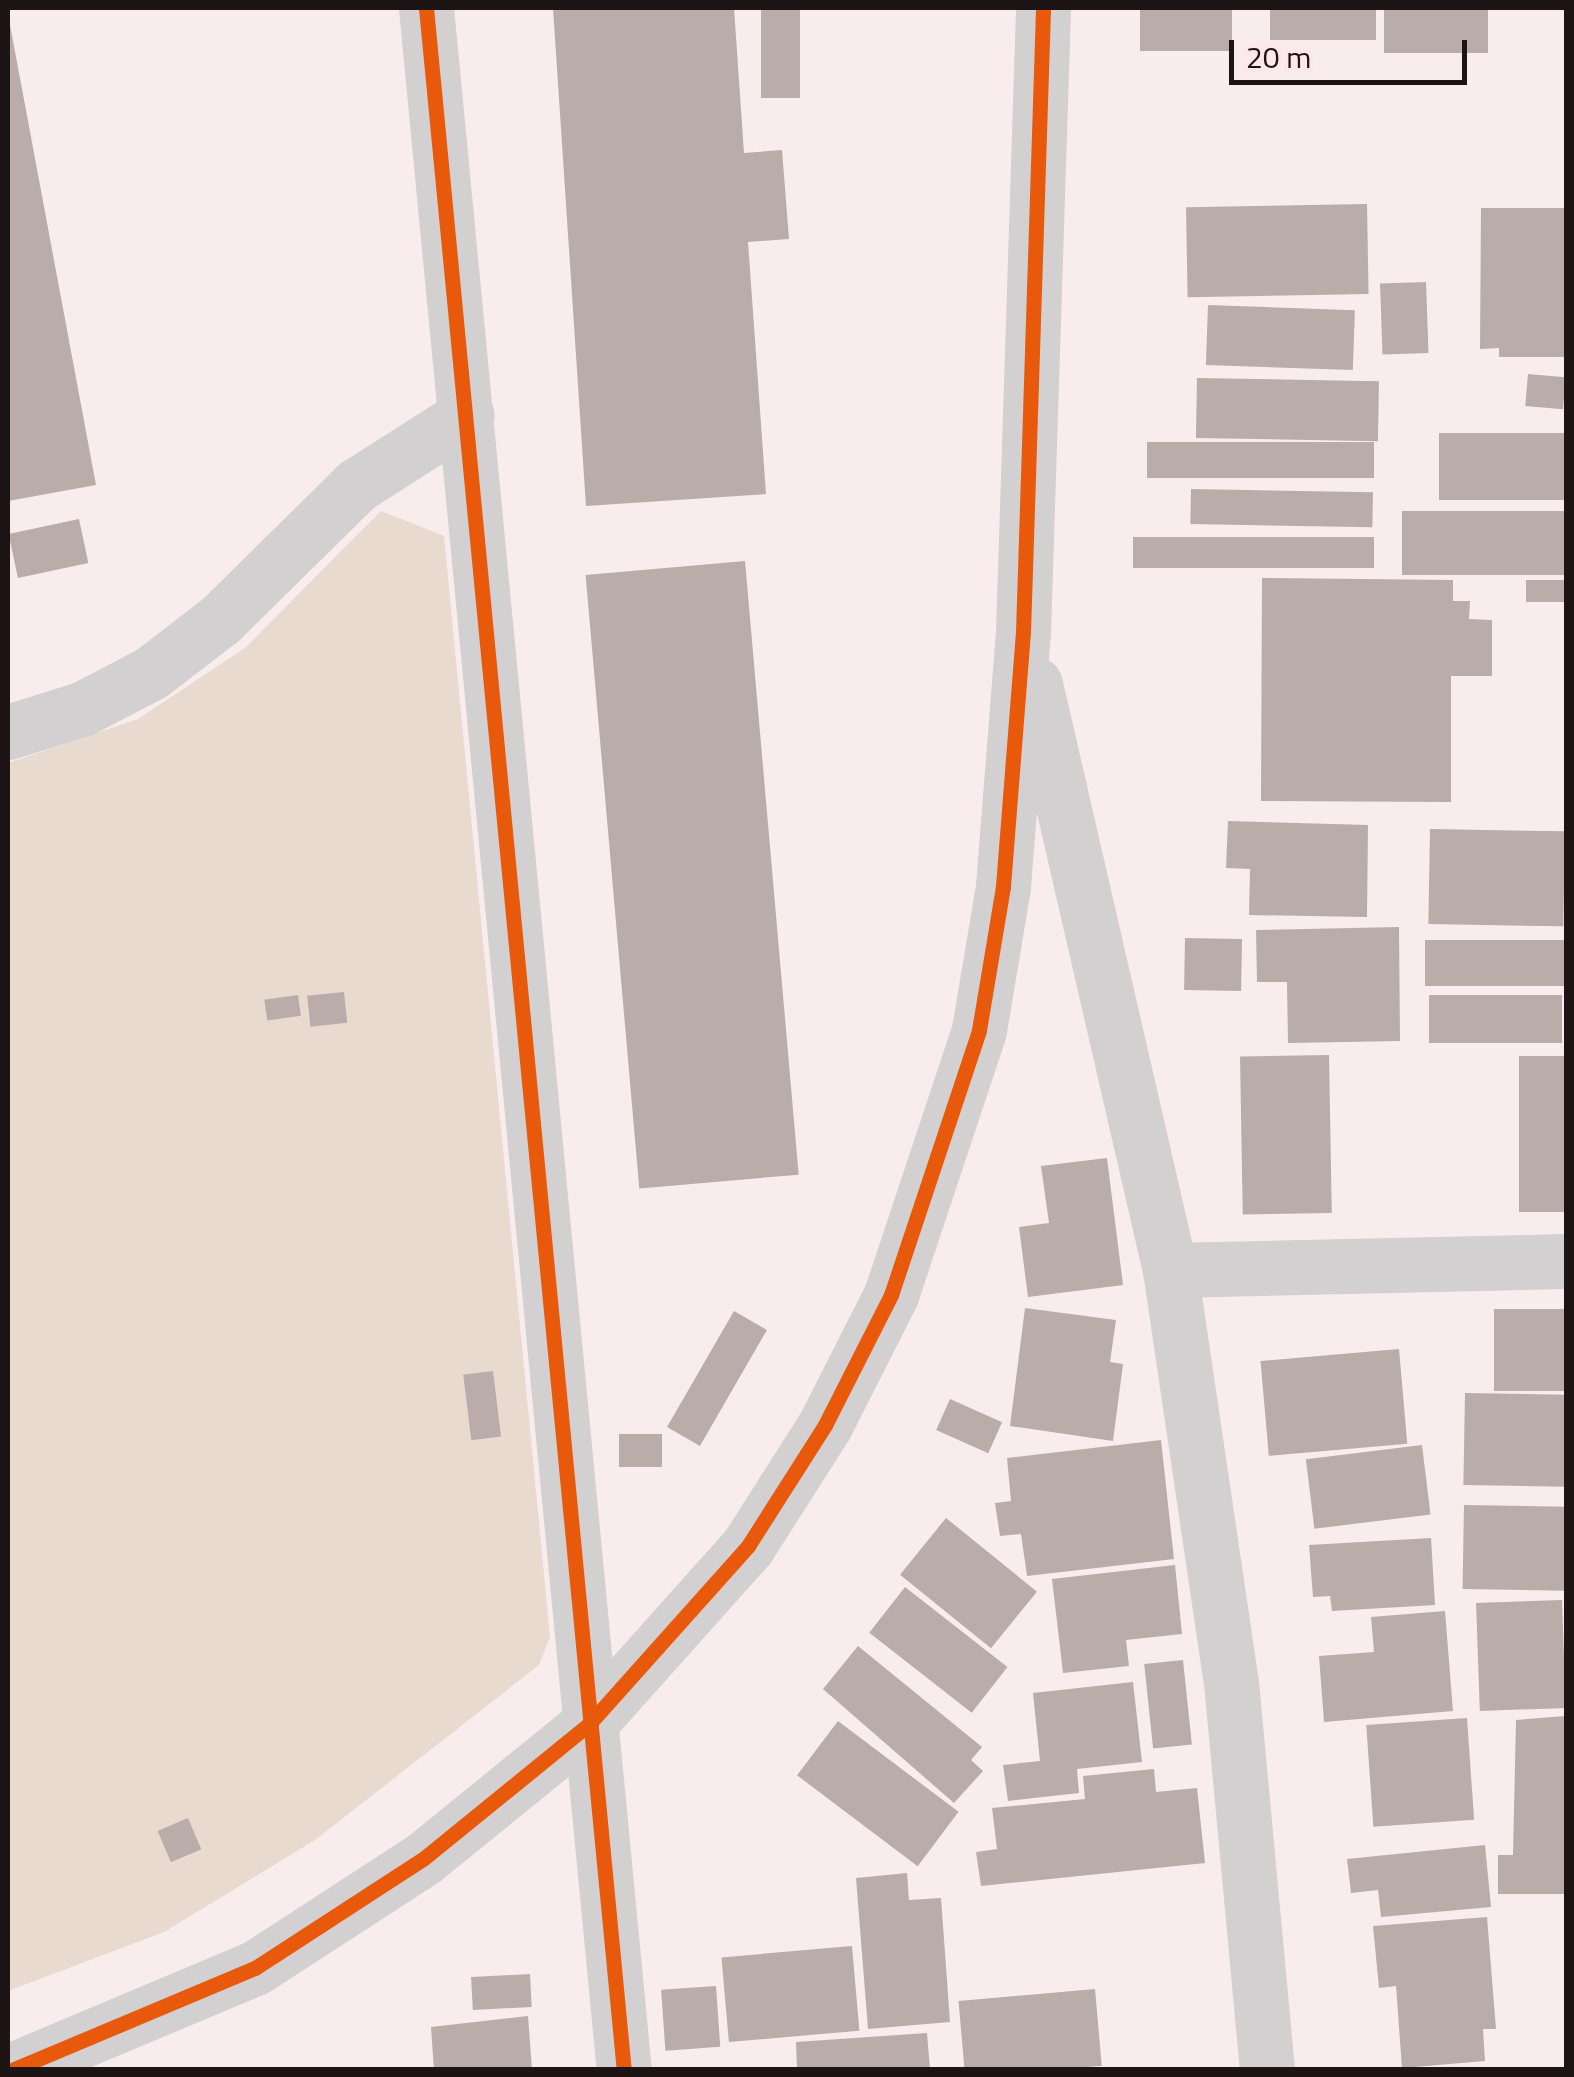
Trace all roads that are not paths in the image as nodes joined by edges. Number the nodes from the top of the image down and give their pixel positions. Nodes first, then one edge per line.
1 (426, 8) edge
2 (1043, 8) edge
3 (468, 415) junction
4 (1023, 632) junction
5 (8, 732) edge
6 (1566, 1262) edge
7 (1170, 1270) junction
8 (589, 1724) junction
9 (12, 2070) edge
10 (624, 2070) edge
11 (1267, 2070) edge

1 - 3 street
2 - 4 street
3 - 5 street
3 - 8 street
4 - 7 street
4 - 8 street
6 - 7 street
7 - 11 street
8 - 9 street
8 - 10 street

